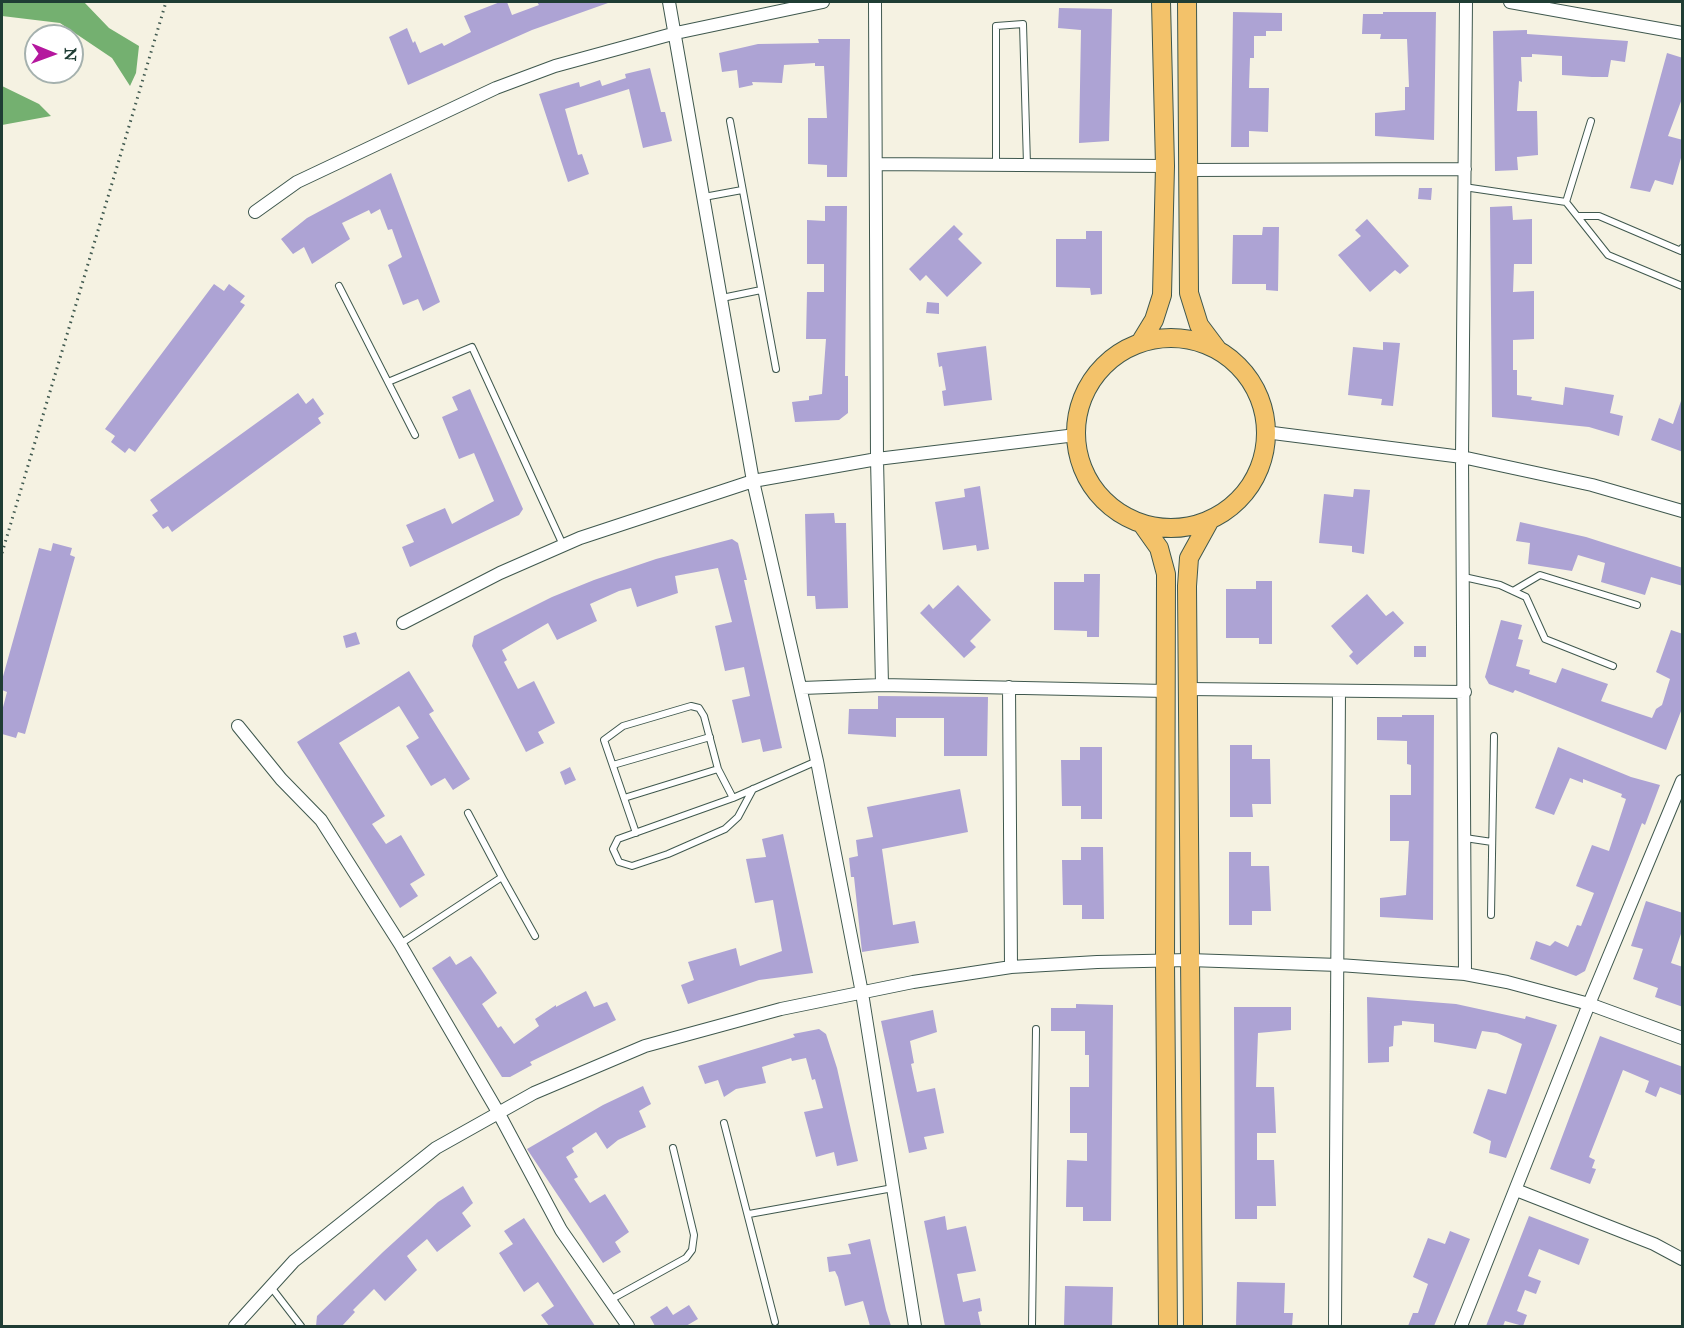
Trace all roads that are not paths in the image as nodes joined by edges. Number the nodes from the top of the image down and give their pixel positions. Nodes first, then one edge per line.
1 (669, 2) edge
2 (823, 2) edge
3 (875, 2) edge
4 (1161, 2) edge
5 (1187, 2) edge
6 (1466, 2) edge
7 (1510, 2) edge
8 (676, 33) junction
9 (1683, 33) edge
10 (730, 121) dead end
11 (1591, 121) dead end
12 (876, 164) junction
13 (996, 165) junction
14 (1027, 165) junction
15 (1165, 166) junction
16 (1465, 169) junction
17 (1188, 170) junction
18 (1464, 187) junction
19 (742, 190) junction
20 (704, 197) junction
21 (1566, 201) junction
22 (255, 212) dead end
23 (1578, 216) junction
24 (1683, 248) edge
25 (339, 286) dead end
26 (1683, 286) edge
27 (761, 290) junction
28 (722, 298) junction
29 (1140, 343) junction
30 (1220, 352) junction
31 (776, 369) dead end
32 (388, 382) junction
33 (1265, 432) junction
34 (415, 435) dead end
35 (1076, 435) junction
36 (1462, 457) junction
37 (877, 459) junction
38 (753, 481) junction
39 (1683, 511) edge
40 (1210, 520) junction
41 (1142, 524) junction
42 (563, 545) junction
43 (1464, 578) junction
44 (1513, 591) junction
45 (1637, 605) dead end
46 (403, 623) dead end
47 (1613, 666) dead end
48 (882, 685) junction
49 (1009, 687) junction
50 (801, 688) junction
51 (1188, 689) junction
52 (1339, 691) junction
53 (1166, 692) junction
54 (1465, 692) junction
55 (238, 726) dead end
56 (1494, 736) dead end
57 (710, 737) junction
58 (818, 761) junction
59 (613, 765) junction
60 (718, 769) junction
61 (1683, 781) edge
62 (753, 789) junction
63 (624, 798) junction
64 (733, 798) junction
65 (468, 813) dead end
66 (636, 833) junction
67 (1465, 838) junction
68 (1492, 842) junction
69 (502, 878) junction
70 (1491, 915) dead end
71 (535, 936) dead end
72 (400, 944) junction
73 (1189, 960) junction
74 (1165, 962) junction
75 (1339, 964) junction
76 (1011, 967) junction
77 (1465, 974) junction
78 (862, 993) junction
79 (1590, 1004) junction
80 (1036, 1029) dead end
81 (1683, 1038) edge
82 (498, 1112) junction
83 (724, 1123) dead end
84 (673, 1148) dead end
85 (893, 1188) junction
86 (1516, 1190) junction
87 (749, 1214) junction
88 (1683, 1259) edge
89 (271, 1287) junction
90 (610, 1301) junction
91 (775, 1322) dead end
92 (1335, 1324) dead end
93 (235, 1326) edge
94 (301, 1326) edge
95 (627, 1326) edge
96 (915, 1326) edge
97 (1032, 1326) edge
98 (1168, 1326) edge
99 (1193, 1326) edge
100 (1461, 1326) edge

1 - 8 street
2 - 8 street
3 - 12 street
4 - 15 main road
5 - 17 main road
6 - 16 street
7 - 9 street
8 - 20 street
8 - 22 street
10 - 19 lane
11 - 21 lane
12 - 13 street
12 - 37 street
13 - 14 street
13 - 14 lane
14 - 15 street
15 - 29 main road
16 - 17 street
16 - 18 street
17 - 30 main road
18 - 21 lane
18 - 36 street
19 - 20 lane
19 - 27 lane
20 - 28 street
21 - 23 lane
23 - 24 lane
23 - 26 lane
25 - 32 lane
27 - 28 lane
27 - 31 lane
28 - 38 street
29 - 30 main road
29 - 35 main road
30 - 33 main road
32 - 34 lane
32 - 42 lane
33 - 36 street
33 - 40 main road
35 - 37 street
35 - 41 main road
36 - 39 street
36 - 43 street
37 - 38 street
37 - 48 street
38 - 42 street
38 - 50 street
40 - 41 main road
40 - 51 main road
41 - 53 main road
42 - 46 street
43 - 44 lane
43 - 54 street
44 - 45 lane
44 - 47 lane
48 - 49 street
48 - 50 street
49 - 53 street
49 - 76 street
50 - 58 street
51 - 52 street
51 - 73 main road
52 - 54 street
52 - 75 street
53 - 74 main road
54 - 67 street
55 - 72 street
56 - 68 lane
57 - 59 lane
57 - 59 lane
57 - 60 lane
58 - 62 lane
58 - 78 street
59 - 63 lane
60 - 63 lane
60 - 64 lane
61 - 79 street
62 - 64 lane
62 - 66 lane
63 - 66 lane
64 - 66 lane
65 - 69 lane
67 - 68 lane
67 - 77 street
68 - 70 lane
69 - 71 lane
69 - 72 lane
72 - 82 street
73 - 74 street
73 - 75 street
73 - 99 main road
74 - 76 street
74 - 98 main road
75 - 77 street
75 - 92 street
76 - 78 street
77 - 79 street
78 - 82 street
78 - 85 street
79 - 81 street
79 - 86 street
80 - 97 lane
82 - 89 street
82 - 90 street
83 - 87 lane
84 - 90 lane
85 - 87 lane
85 - 96 street
86 - 88 street
86 - 100 street
87 - 91 lane
89 - 93 street
89 - 94 lane
90 - 95 street

